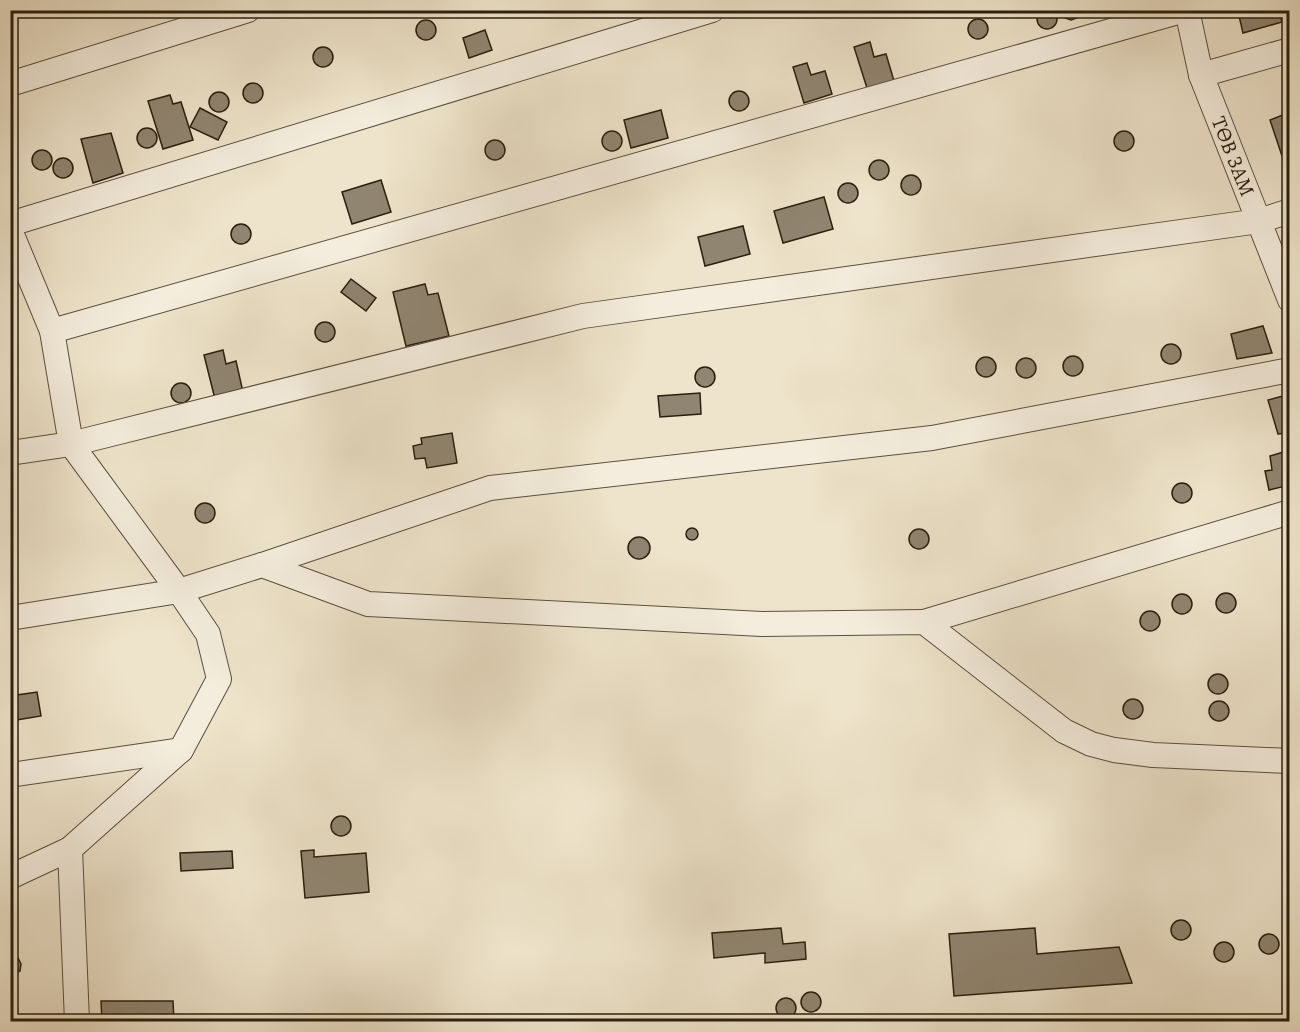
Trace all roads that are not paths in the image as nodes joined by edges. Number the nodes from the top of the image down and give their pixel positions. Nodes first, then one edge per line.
1 (248, 10) edge
2 (712, 10) edge
3 (1186, 10) edge
4 (1290, 50) edge
5 (1201, 75) junction
6 (10, 84) edge
7 (1290, 211) edge
8 (1259, 221) junction
9 (10, 224) edge
10 (10, 230) edge
11 (1290, 300) edge
12 (52, 331) junction
13 (1290, 370) edge
14 (70, 444) junction
15 (10, 453) edge
16 (1290, 512) edge
17 (262, 565) junction
18 (179, 591) junction
19 (10, 618) edge
20 (924, 622) junction
21 (182, 750) junction
22 (1290, 760) edge
23 (10, 775) edge
24 (70, 849) junction
25 (10, 877) edge
26 (77, 1022) edge

1 - 6 street
2 - 9 street
3 - 5 street, ТӨВ ЗАМ
3 - 12 street
4 - 5 street
5 - 8 street, ТӨВ ЗАМ
7 - 8 street
8 - 11 street, ТӨВ ЗАМ
8 - 14 street
10 - 12 street
12 - 14 street
13 - 17 street
14 - 15 street
14 - 18 street
16 - 20 street
17 - 18 street
17 - 20 street
18 - 19 street
18 - 21 street
20 - 22 street
21 - 23 street
21 - 24 street
24 - 25 street
24 - 26 street

